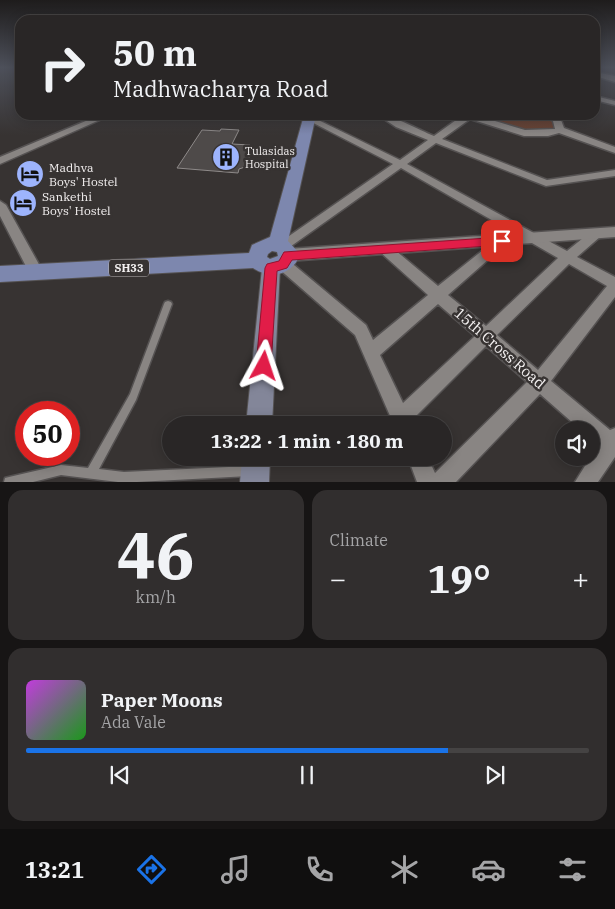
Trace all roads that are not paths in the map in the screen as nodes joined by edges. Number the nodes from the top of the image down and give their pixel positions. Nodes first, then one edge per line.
1 (600, 99) edge
2 (615, 103) edge
3 (95, 120) edge
4 (306, 120) edge
5 (315, 120) edge
6 (391, 120) edge
7 (462, 120) edge
8 (484, 120) edge
9 (557, 120) edge
10 (560, 130) junction
11 (436, 139) junction
12 (615, 150) edge
13 (0, 161) edge
14 (401, 164) junction
15 (615, 174) edge
16 (0, 205) edge
17 (615, 232) edge
18 (597, 234) junction
19 (533, 237) junction
20 (502, 241) junction
21 (384, 248) junction
22 (277, 256) junction
23 (568, 256) junction
24 (36, 272) junction
25 (0, 274) edge
26 (615, 285) edge
27 (439, 295) junction
28 (168, 304) dead end
29 (486, 335) junction
30 (371, 352) junction
31 (539, 382) junction
32 (260, 416) edge
33 (400, 416) edge
34 (407, 416) edge
35 (614, 443) edge
36 (421, 466) edge
37 (255, 470) edge
38 (91, 473) junction
39 (9, 482) edge
40 (428, 482) edge
41 (441, 482) edge
42 (585, 482) edge

1 - 2 street
3 - 13 street
4 - 22 main road
5 - 14 street
6 - 11 street
7 - 11 street
8 - 10 street
9 - 10 street
10 - 12 street
11 - 14 street
11 - 15 street
14 - 19 street
14 - 22 street
16 - 24 street
17 - 18 street
18 - 19 street
18 - 23 street
19 - 20 street
19 - 23 street
20 - 21 street
20 - 27 street
21 - 22 street
21 - 27 street, 15th Cross Road
22 - 24 main road, SH33
22 - 30 street
22 - 32 main road
23 - 26 street
23 - 29 street
24 - 25 main road, SH33
26 - 31 street
27 - 29 street, 15th Cross Road
27 - 30 street
28 - 38 lane
29 - 31 street, 15th Cross Road
29 - 34 street
30 - 33 street
31 - 35 street, 15th Cross Road
31 - 41 street
35 - 42 street
36 - 40 street
37 - 38 lane
38 - 39 lane

